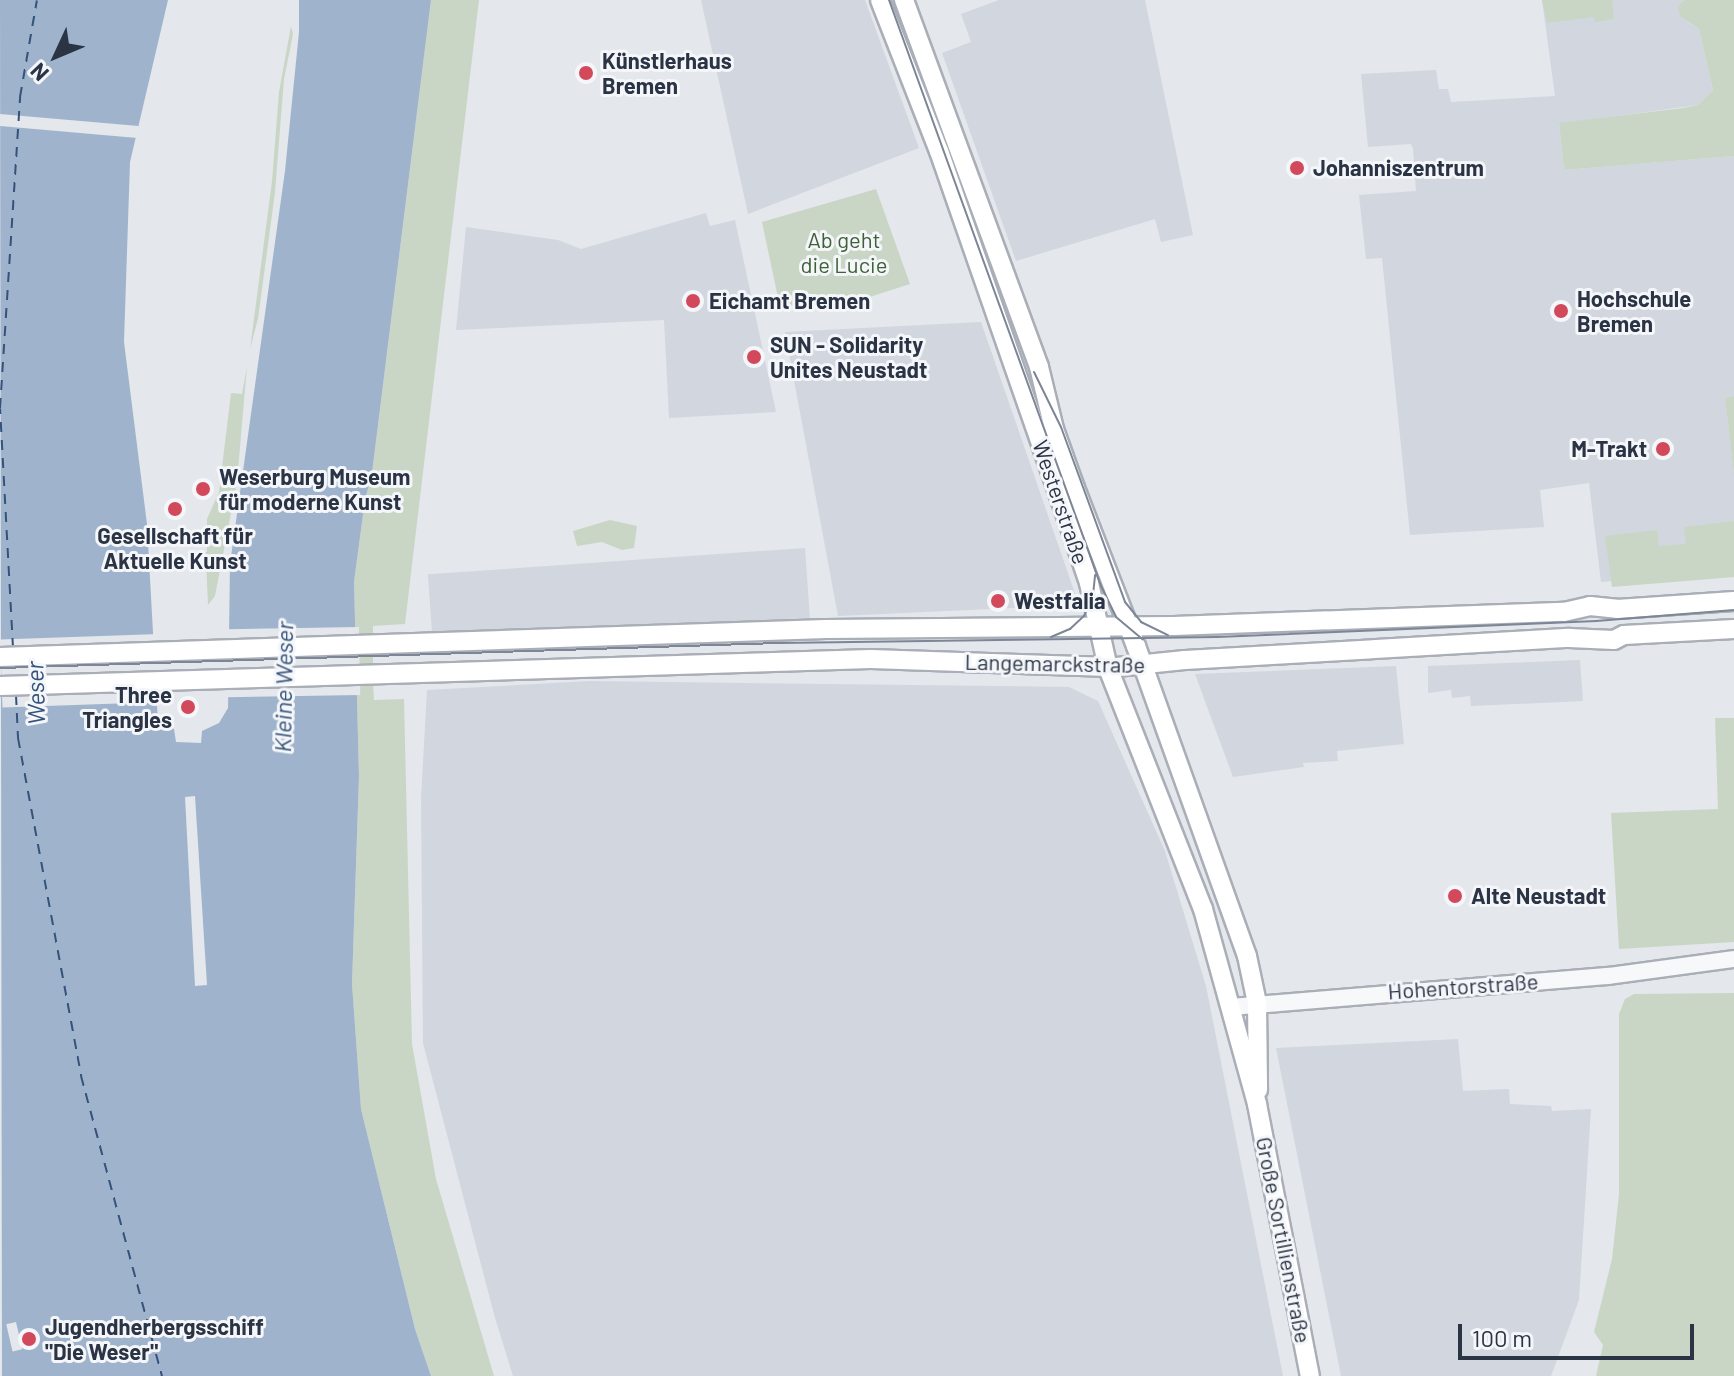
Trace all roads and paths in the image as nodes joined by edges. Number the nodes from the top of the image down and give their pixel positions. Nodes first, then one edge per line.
1 (880, 0) edge
2 (904, 0) edge
3 (1734, 601) edge
4 (1098, 627) junction
5 (1129, 627) junction
6 (1734, 629) edge
7 (0, 657) edge
8 (1143, 666) junction
9 (1108, 668) junction
10 (0, 686) edge
11 (1734, 959) edge
12 (1696, 965) junction
13 (1734, 966) edge
14 (1257, 1003) junction
15 (1230, 1007) junction
16 (1257, 1104) junction
17 (1310, 1376) edge

1 - 4 main road, Westerstraße
2 - 5 main road, Westerstraße
3 - 5 main road, Langemarckstraße
4 - 5 main road, Langemarckstraße
4 - 7 main road, Langemarckstraße
4 - 9 main road, Westerstraße
5 - 8 main road, Westerstraße
6 - 8 main road, Langemarckstraße
8 - 9 main road, Langemarckstraße
8 - 14 main road, Westerstraße
9 - 10 main road, Langemarckstraße
9 - 15 main road, Westerstraße
11 - 12 street, Hohentorstraße
12 - 13 street, Hohentorstraße
12 - 14 street, Hohentorstraße
14 - 15 street, Hohentorstraße
14 - 16 main road, Große Sortillienstraße
15 - 16 main road, Große Sortillienstraße
16 - 17 main road, Große Sortillienstraße

